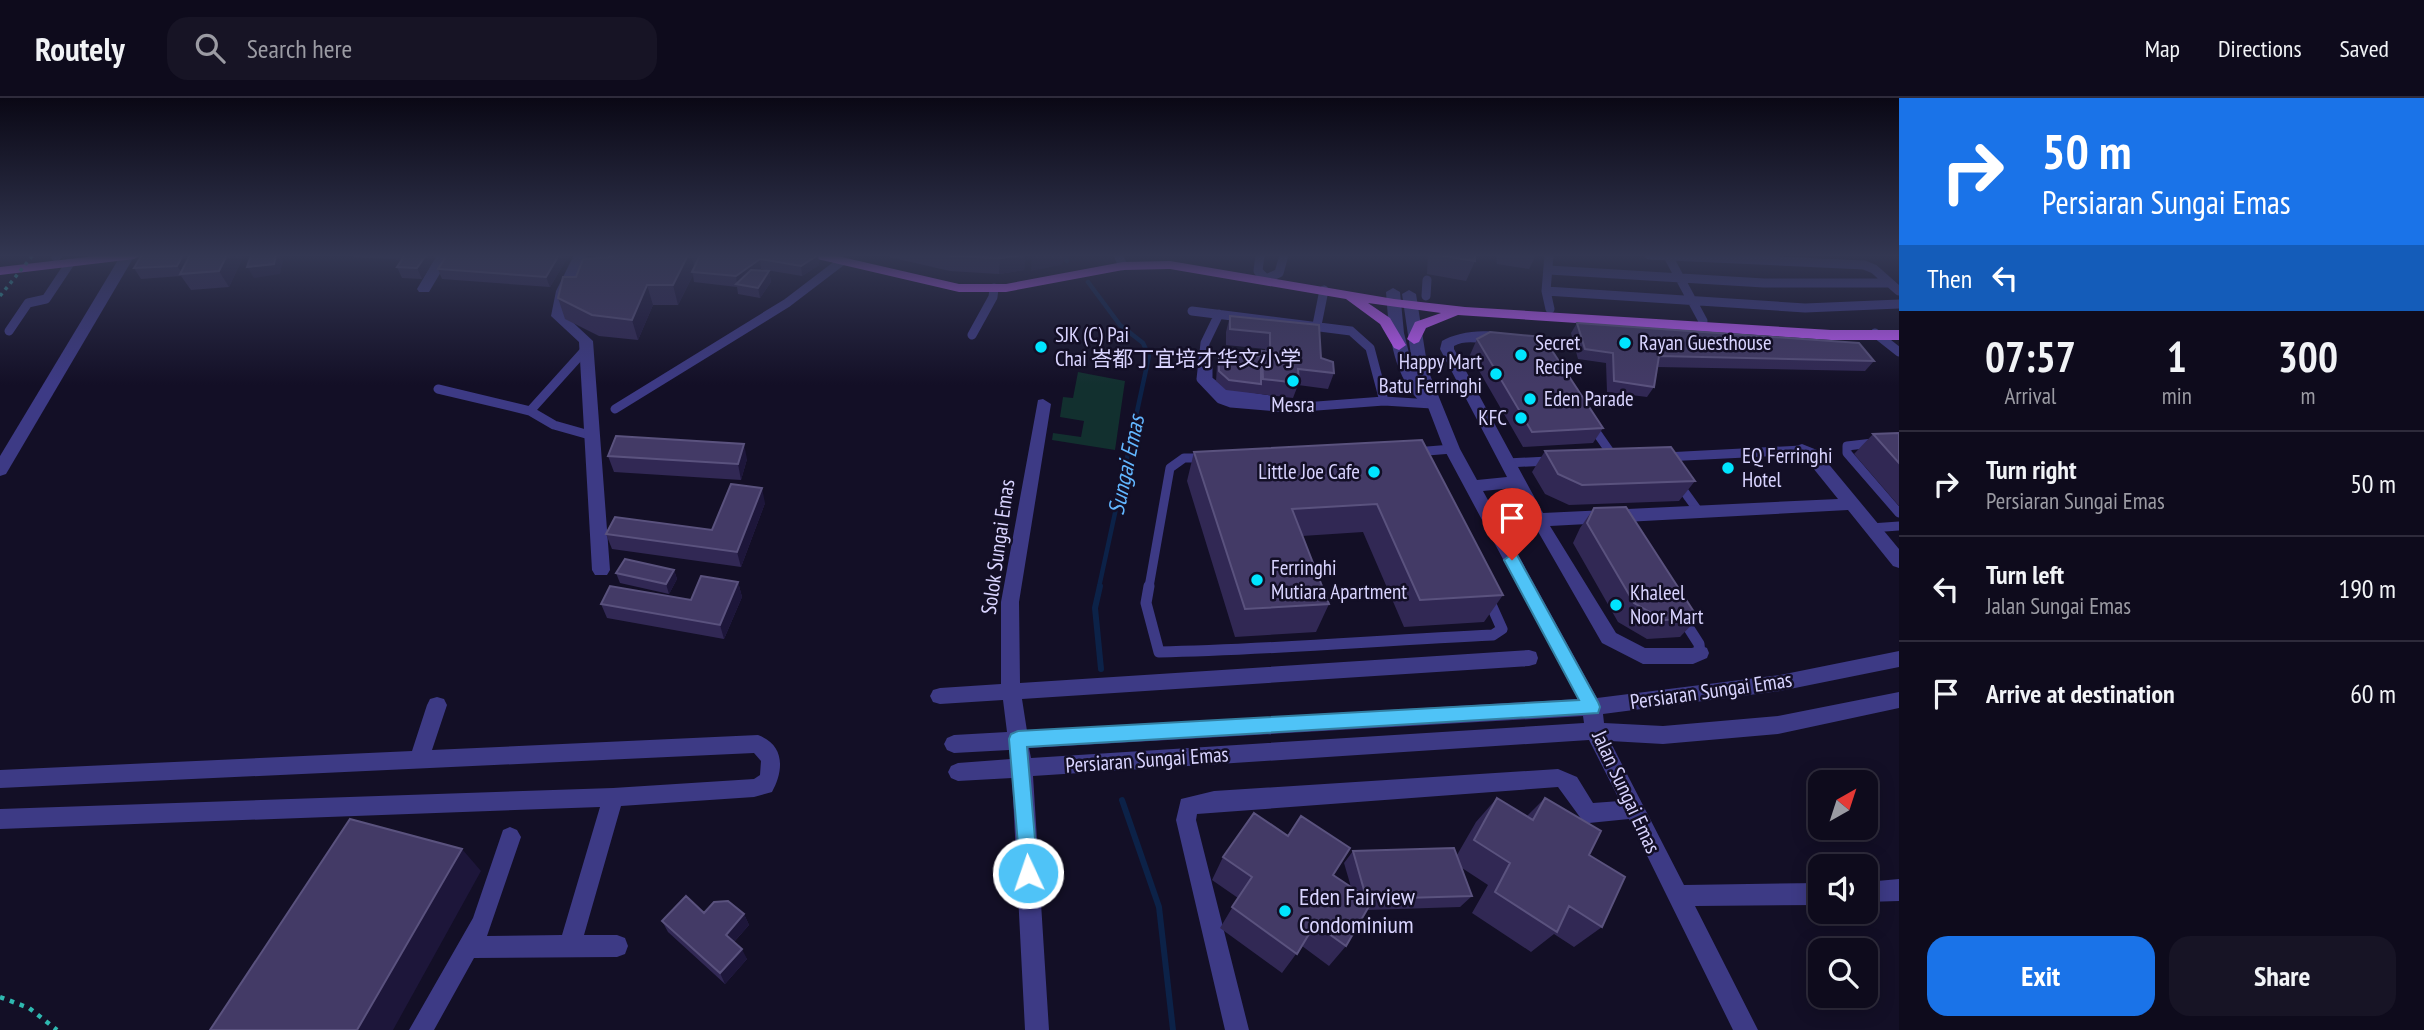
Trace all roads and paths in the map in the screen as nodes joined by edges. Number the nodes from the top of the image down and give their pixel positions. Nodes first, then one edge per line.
1 (46, 298) edge
2 (102, 298) edge
3 (562, 298) edge
4 (792, 298) edge
5 (992, 298) edge
6 (1322, 298) edge
7 (1351, 298) edge
8 (1393, 298) edge
9 (1406, 298) edge
10 (1450, 298) edge
11 (1548, 298) edge
12 (1645, 298) edge
13 (1690, 298) edge
14 (1410, 299) junction
15 (1692, 302) junction
16 (1899, 304) edge
17 (1550, 309) junction
18 (1465, 311) junction
19 (1192, 312) dead end
20 (1219, 314) junction
21 (1703, 321) junction
22 (1317, 325) junction
23 (1899, 329) edge
24 (9, 331) dead end
25 (1875, 333) junction
26 (972, 335) dead end
27 (1899, 335) edge
28 (1414, 338) junction
29 (1515, 340) edge
30 (1399, 345) junction
31 (585, 350) junction
32 (1899, 352) edge
33 (438, 389) dead end
34 (1384, 401) junction
35 (1043, 404) dead end
36 (1433, 404) junction
37 (615, 409) dead end
38 (530, 411) junction
39 (1585, 416) edge
40 (593, 436) junction
41 (1899, 440) edge
42 (1452, 449) junction
43 (1802, 450) joint
44 (1414, 452) junction
45 (1401, 453) edge
46 (1211, 457) edge
47 (1649, 457) edge
48 (1660, 457) junction
49 (1615, 458) junction
50 (1626, 458) edge
51 (1602, 459) edge
52 (1561, 461) edge
53 (1507, 463) junction
54 (1420, 464) edge
55 (0, 470) edge
56 (1517, 482) junction
57 (1472, 486) junction
58 (1852, 504) junction
59 (1699, 512) junction
60 (1899, 513) edge
61 (1538, 520) junction
62 (1899, 526) edge
63 (1871, 528) junction
64 (1899, 561) edge
65 (601, 570) dead end
66 (1481, 584) edge
67 (1676, 609) edge
68 (1700, 653) joint
69 (1529, 658) dead end
70 (1899, 659) edge
71 (1011, 691) junction
72 (940, 696) dead end
73 (1899, 700) edge
74 (437, 705) dead end
75 (1591, 707) junction
76 (1595, 731) junction
77 (1018, 739) junction
78 (954, 744) dead end
79 (419, 760) junction
80 (1022, 768) junction
81 (958, 772) dead end
82 (0, 779) edge
83 (613, 797) junction
84 (1633, 809) junction
85 (0, 819) edge
86 (510, 837) dead end
87 (1899, 890) edge
88 (1878, 891) edge
89 (1808, 894) edge
90 (1676, 896) junction
91 (570, 945) junction
92 (617, 946) dead end
93 (468, 947) junction
94 (0, 997) edge
95 (57, 1030) edge
96 (421, 1030) edge
97 (1037, 1030) edge
98 (1237, 1030) edge
99 (1746, 1030) edge

1 - 24 lane
2 - 55 street
3 - 31 street
4 - 37 lane
5 - 26 lane
6 - 22 lane
7 - 30 main road
8 - 30 street, Jalan Sungai Emas
9 - 14 main road
10 - 17 main road
11 - 17 lane
12 - 15 lane
13 - 15 lane
14 - 18 main road
14 - 28 street, Jalan Sungai Emas
15 - 16 lane
15 - 21 lane
17 - 21 main road
18 - 25 main road
18 - 28 main road
19 - 20 lane
20 - 22 lane
20 - 34 lane
21 - 25 main road
22 - 34 lane
23 - 25 main road
25 - 27 main road
25 - 32 lane
28 - 36 street, Jalan Sungai Emas
29 - 53 street
30 - 36 street, Jalan Sungai Emas
31 - 38 lane
31 - 40 street
33 - 38 lane
34 - 36 lane
35 - 71 street, Solok Sungai Emas
36 - 42 street, Jalan Sungai Emas
38 - 40 lane
39 - 49 lane
40 - 65 street
41 - 60 lane
42 - 44 lane
42 - 57 street, Jalan Sungai Emas
43 - 48 lane
43 - 58 street
44 - 45 lane
44 - 54 lane
46 - 66 lane
47 - 48 lane
48 - 59 lane
49 - 50 lane
49 - 51 lane
52 - 53 lane
53 - 56 street
56 - 57 street
56 - 61 street
57 - 75 street, Jalan Sungai Emas
58 - 59 street
58 - 63 street
59 - 61 street
61 - 68 street
62 - 63 lane
63 - 64 street
67 - 68 lane
69 - 71 street
70 - 75 street, Persiaran Sungai Emas
71 - 72 street
71 - 77 street, Solok Sungai Emas
73 - 76 street, Persiaran Sungai Emas
74 - 79 street
75 - 76 street, Jalan Sungai Emas
75 - 77 street, Persiaran Sungai Emas
76 - 80 street, Persiaran Sungai Emas
76 - 84 street, Jalan Sungai Emas
77 - 78 street, Persiaran Sungai Emas
77 - 80 street, Solok Sungai Emas
79 - 82 street
79 - 83 street
80 - 81 street, Persiaran Sungai Emas
80 - 97 street, Solok Sungai Emas
83 - 85 street
83 - 91 street
84 - 90 street, Jalan Sungai Emas
84 - 98 street
86 - 93 street
87 - 88 street
89 - 90 street
90 - 99 street, Jalan Sungai Emas
91 - 92 street
91 - 93 street
93 - 96 street
94 - 95 path

